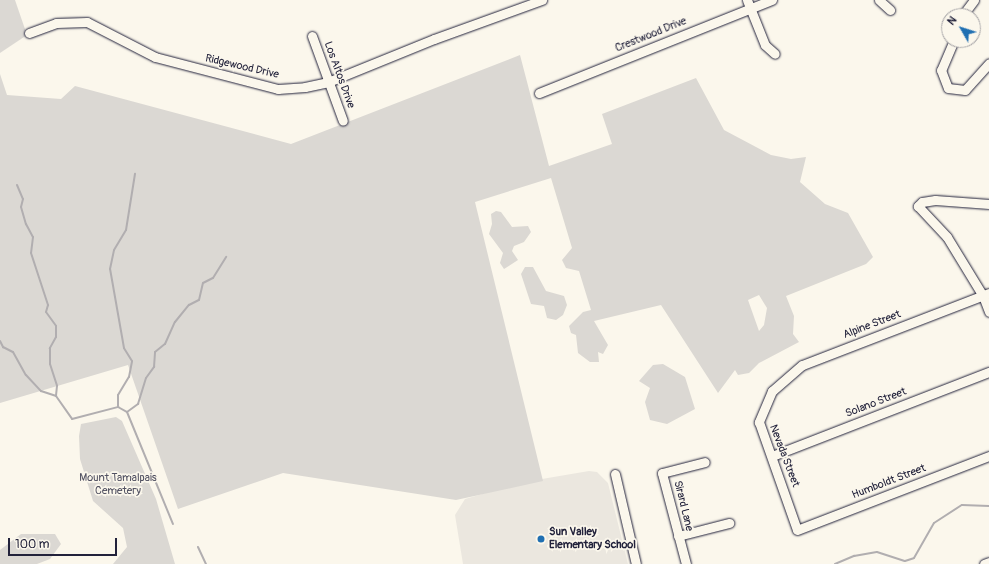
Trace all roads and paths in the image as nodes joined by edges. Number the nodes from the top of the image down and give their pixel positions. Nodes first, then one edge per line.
1 (542, 0) edge
2 (747, 0) edge
3 (772, 0) edge
4 (879, 0) edge
5 (750, 9) junction
6 (890, 10) dead end
7 (29, 33) dead end
8 (312, 36) dead end
9 (951, 48) edge
10 (775, 54) dead end
11 (989, 63) edge
12 (328, 82) junction
13 (539, 93) dead end
14 (343, 121) dead end
15 (989, 204) edge
16 (986, 294) edge
17 (989, 312) edge
18 (989, 372) edge
19 (772, 391) joint
20 (772, 456) junction
21 (989, 456) edge
22 (705, 462) dead end
23 (615, 474) dead end
24 (729, 523) dead end
25 (797, 530) joint
26 (678, 536) junction
27 (989, 562) edge
28 (636, 564) edge
29 (686, 564) edge
30 (984, 564) edge

1 - 12 street, Ridgewood Drive
2 - 5 street
3 - 5 street, Crestwood Drive
4 - 6 street
5 - 10 street
5 - 13 street, Crestwood Drive
7 - 12 street, Ridgewood Drive
8 - 12 street, Los Altos Drive
9 - 11 street
12 - 14 street, Los Altos Drive
15 - 16 street
16 - 17 street
16 - 19 street, Alpine Street
18 - 20 street, Solano Street
19 - 20 street, Nevada Street
20 - 25 street, Nevada Street
21 - 25 street, Humboldt Street
22 - 26 street, Sirard Lane
23 - 28 street
24 - 26 street
26 - 29 street, Sirard Lane
27 - 30 street

